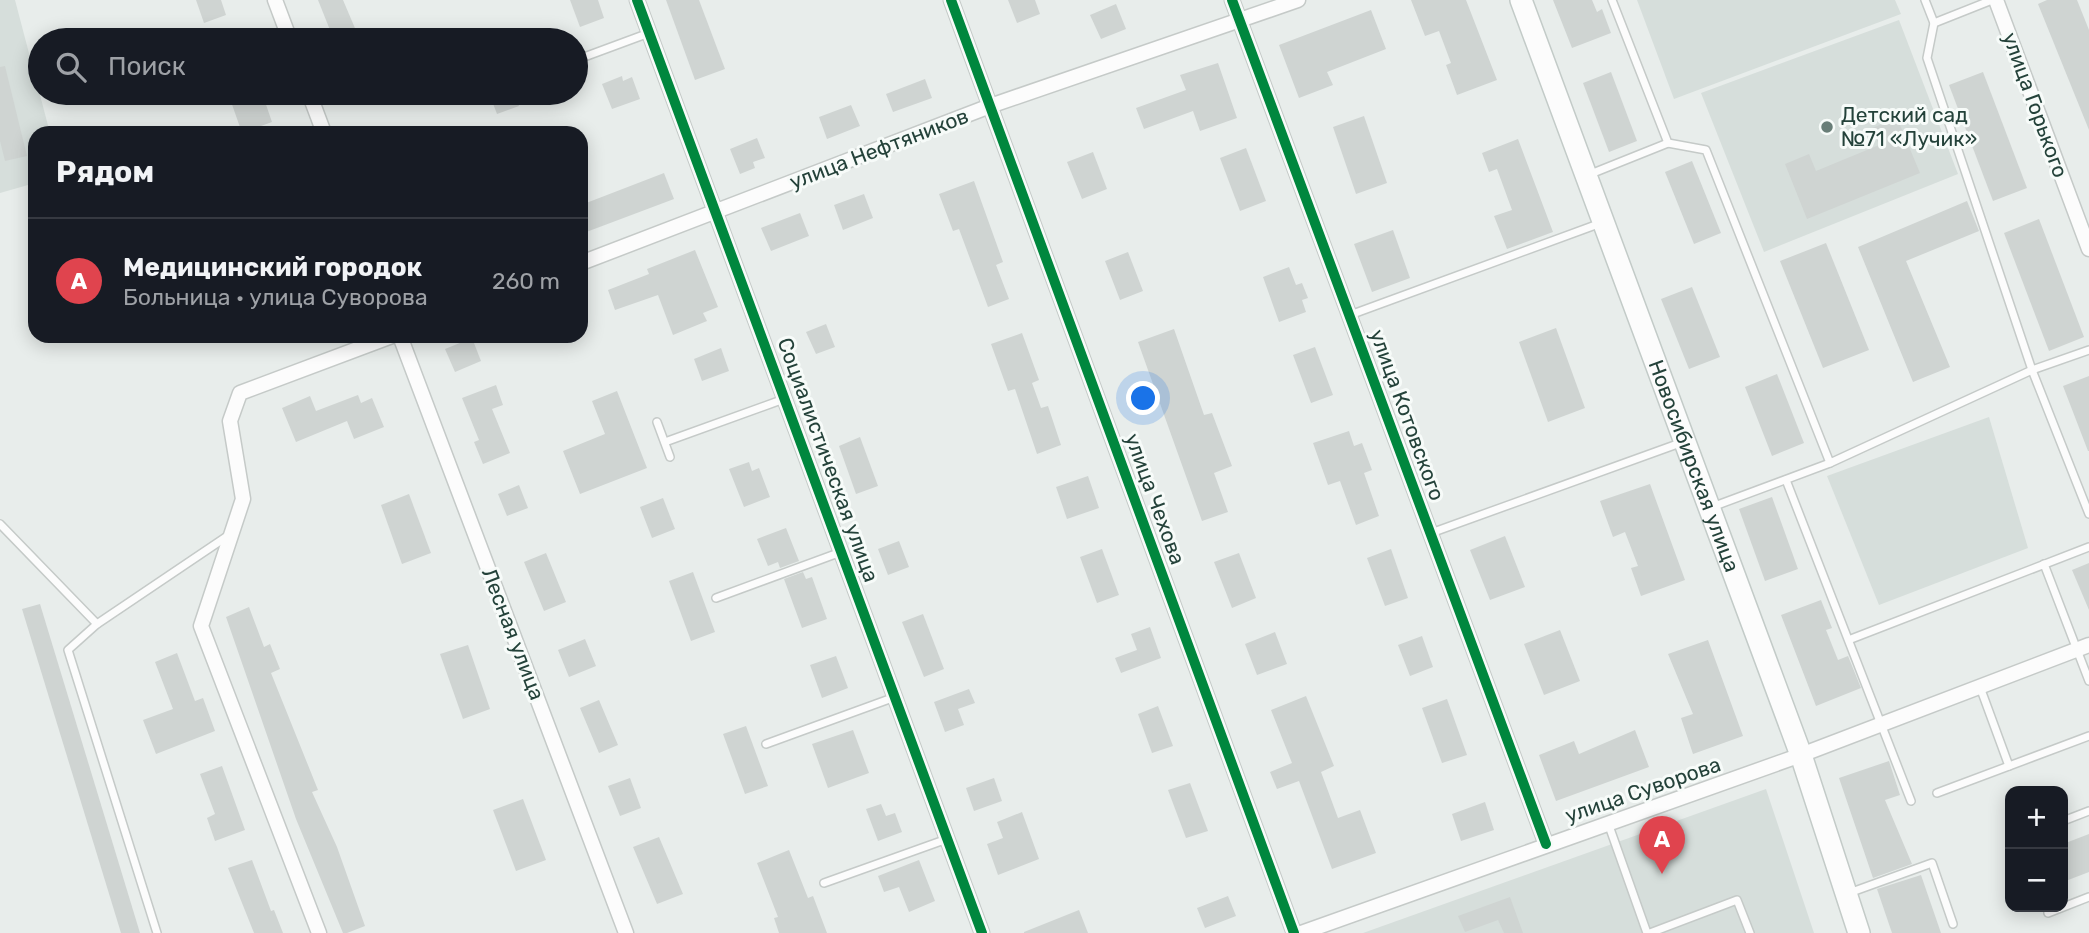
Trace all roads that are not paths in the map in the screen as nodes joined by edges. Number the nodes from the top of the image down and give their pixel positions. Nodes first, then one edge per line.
1 (275, 0) edge
2 (637, 0) edge
3 (951, 0) edge
4 (1232, 0) edge
5 (1298, 0) edge
6 (1521, 0) edge
7 (1612, 0) edge
8 (1925, 0) edge
9 (1994, 0) edge
10 (1240, 22) junction
11 (1934, 23) junction
12 (286, 28) edge
13 (649, 33) junction
14 (588, 56) edge
15 (314, 105) edge
16 (990, 106) junction
17 (321, 126) edge
18 (1668, 143) junction
19 (1586, 176) junction
20 (716, 212) junction
21 (1602, 222) junction
22 (2089, 249) edge
23 (588, 260) edge
24 (1349, 316) junction
25 (373, 343) edge
26 (403, 343) edge
27 (2089, 350) edge
28 (2032, 370) junction
29 (785, 399) junction
30 (657, 422) dead end
31 (664, 442) junction
32 (1683, 442) junction
33 (670, 457) dead end
34 (1830, 463) junction
35 (1786, 480) junction
36 (1707, 508) junction
37 (2089, 514) edge
38 (0, 524) edge
39 (1430, 533) junction
40 (230, 535) junction
41 (2089, 547) edge
42 (841, 552) junction
43 (2044, 564) junction
44 (716, 598) dead end
45 (97, 624) junction
46 (1851, 639) junction
47 (2082, 647) edge
48 (2089, 681) edge
49 (1980, 686) junction
50 (895, 697) junction
51 (1882, 723) junction
52 (2089, 736) edge
53 (766, 744) dead end
54 (1801, 755) junction
55 (2009, 766) junction
56 (1937, 793) dead end
57 (1912, 801) dead end
58 (2089, 811) edge
59 (2068, 819) edge
60 (1607, 823) junction
61 (947, 839) junction
62 (1546, 844) junction
63 (824, 883) dead end
64 (1846, 894) junction
65 (2089, 897) edge
66 (2068, 905) edge
67 (1953, 923) dead end
68 (157, 933) edge
69 (318, 933) edge
70 (626, 933) edge
71 (982, 933) edge
72 (1294, 933) edge
73 (1301, 933) edge
74 (1648, 933) edge
75 (1750, 933) edge
76 (1859, 933) edge

1 - 12 street
2 - 13 street, Социалистическая улица
3 - 16 street, улица Чехова
4 - 10 street, улица Котовского
5 - 10 street, улица Нефтяников
6 - 19 main road, Новосибирская улица
7 - 18 lane
8 - 11 lane
9 - 11 lane
9 - 22 street, улица Горького
10 - 16 street, улица Нефтяников
10 - 24 street, улица Котовского
11 - 28 lane
13 - 14 lane
13 - 20 street, Социалистическая улица
15 - 17 street
16 - 20 street, улица Нефтяников
16 - 72 street, улица Чехова
18 - 19 lane
18 - 34 lane
19 - 21 main road, Новосибирская улица
20 - 23 street, улица Нефтяников
20 - 29 street, Социалистическая улица
21 - 24 lane
21 - 32 main road, Новосибирская улица
24 - 39 street, улица Котовского
25 - 40 street
26 - 70 street, Лесная улица
27 - 28 lane
28 - 34 lane
28 - 37 lane
29 - 31 lane
29 - 42 street, Социалистическая улица
30 - 31 lane
31 - 33 lane
32 - 36 main road, Новосибирская улица
32 - 39 lane
34 - 35 lane
35 - 36 lane
35 - 46 lane
36 - 54 main road, Новосибирская улица
38 - 45 lane
39 - 62 street, улица Котовского
40 - 45 lane
40 - 69 street
41 - 43 lane
42 - 44 lane
42 - 50 street, Социалистическая улица
43 - 46 lane
43 - 47 lane
45 - 68 lane
46 - 51 lane
47 - 48 lane
47 - 49 street, улица Суворова
49 - 51 street, улица Суворова
49 - 55 lane
50 - 53 lane
50 - 61 street, Социалистическая улица
51 - 54 street, улица Суворова
51 - 57 lane
52 - 55 lane
54 - 60 street, улица Суворова
54 - 64 main road, Новосибирская улица
55 - 56 lane
58 - 59 lane
60 - 62 street, улица Суворова
60 - 74 lane
61 - 63 lane
61 - 71 street, Социалистическая улица
62 - 73 street, улица Суворова
64 - 67 lane
64 - 76 main road, Новосибирская улица
65 - 66 lane
74 - 75 lane

